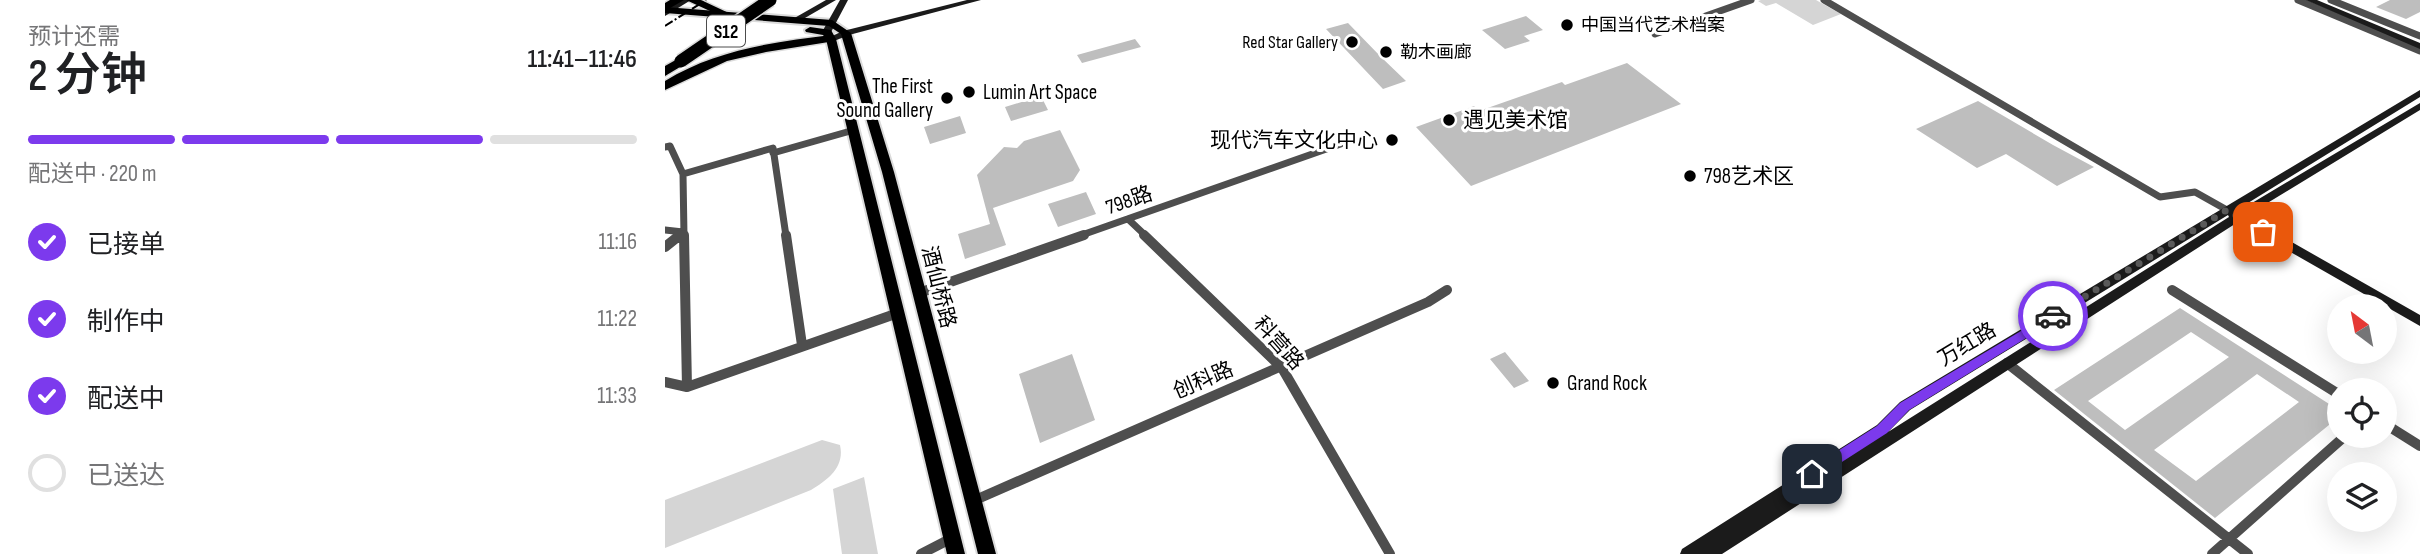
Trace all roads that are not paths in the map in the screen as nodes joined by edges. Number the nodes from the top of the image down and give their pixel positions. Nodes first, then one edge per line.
1 (678, 0) edge
2 (687, 0) edge
3 (692, 0) edge
4 (756, 0) edge
5 (770, 0) edge
6 (832, 0) edge
7 (844, 0) edge
8 (962, 0) edge
9 (977, 0) edge
10 (1751, 0) edge
11 (1824, 0) edge
12 (2298, 0) edge
13 (2310, 0) edge
14 (2320, 0) edge
15 (2332, 0) edge
16 (666, 12) edge
17 (727, 15) junction
18 (795, 20) junction
19 (830, 31) junction
20 (845, 31) junction
21 (1655, 34) dead end
22 (2420, 44) edge
23 (670, 64) edge
24 (665, 86) edge
25 (2420, 93) edge
26 (2420, 106) edge
27 (854, 130) junction
28 (1352, 140) dead end
29 (667, 147) edge
30 (773, 153) junction
31 (683, 174) junction
32 (2232, 216) junction
33 (1128, 219) junction
34 (665, 230) edge
35 (683, 232) junction
36 (665, 247) edge
37 (1447, 289) dead end
38 (2172, 290) dead end
39 (919, 293) junction
40 (2361, 294) edge
41 (898, 313) junction
42 (2397, 315) edge
43 (2420, 321) edge
44 (2420, 328) edge
45 (802, 345) junction
46 (2007, 363) junction
47 (1282, 368) junction
48 (665, 382) edge
49 (687, 387) junction
50 (2327, 387) edge
51 (2397, 432) edge
52 (2420, 446) edge
53 (2331, 448) edge
54 (972, 502) junction
55 (952, 538) junction
56 (2229, 539) junction
57 (921, 554) edge
58 (956, 554) edge
59 (987, 554) edge
60 (1390, 554) edge
61 (1688, 554) edge
62 (1709, 554) edge
63 (2213, 554) edge
64 (2248, 554) edge

1 - 16 highway
2 - 16 street
3 - 17 highway
4 - 23 highway, S12
5 - 23 highway, S12, bridge
6 - 18 street
7 - 19 street
8 - 20 street
9 - 20 street
10 - 21 street
11 - 32 street
12 - 22 street
13 - 22 street
14 - 22 street
15 - 22 street
16 - 17 main road
16 - 19 main road
17 - 18 main road
18 - 19 main road
19 - 20 main road
19 - 24 highway
19 - 27 main road
20 - 39 main road, 酒仙桥路
25 - 32 street, 万红路
26 - 32 street, 万红路
27 - 30 street
27 - 41 main road
28 - 33 street, 798路
29 - 31 street
30 - 31 street
30 - 45 street
31 - 35 street
32 - 40 street
32 - 43 street
32 - 46 street, 万红路
32 - 61 street, 万红路
33 - 39 street, 798路
33 - 47 street, 科营路
34 - 35 street
35 - 36 street
35 - 49 street
37 - 47 street, 创科路
38 - 50 street
39 - 54 main road, 酒仙桥路
41 - 45 street
41 - 55 main road
42 - 44 street
45 - 49 street
46 - 56 street
46 - 62 street, 万红路
47 - 54 street, 创科路
47 - 60 street, 科营路
48 - 49 street
51 - 52 street
53 - 56 street
54 - 59 main road, 酒仙桥路
55 - 57 street
55 - 58 main road
56 - 63 street
56 - 64 street

